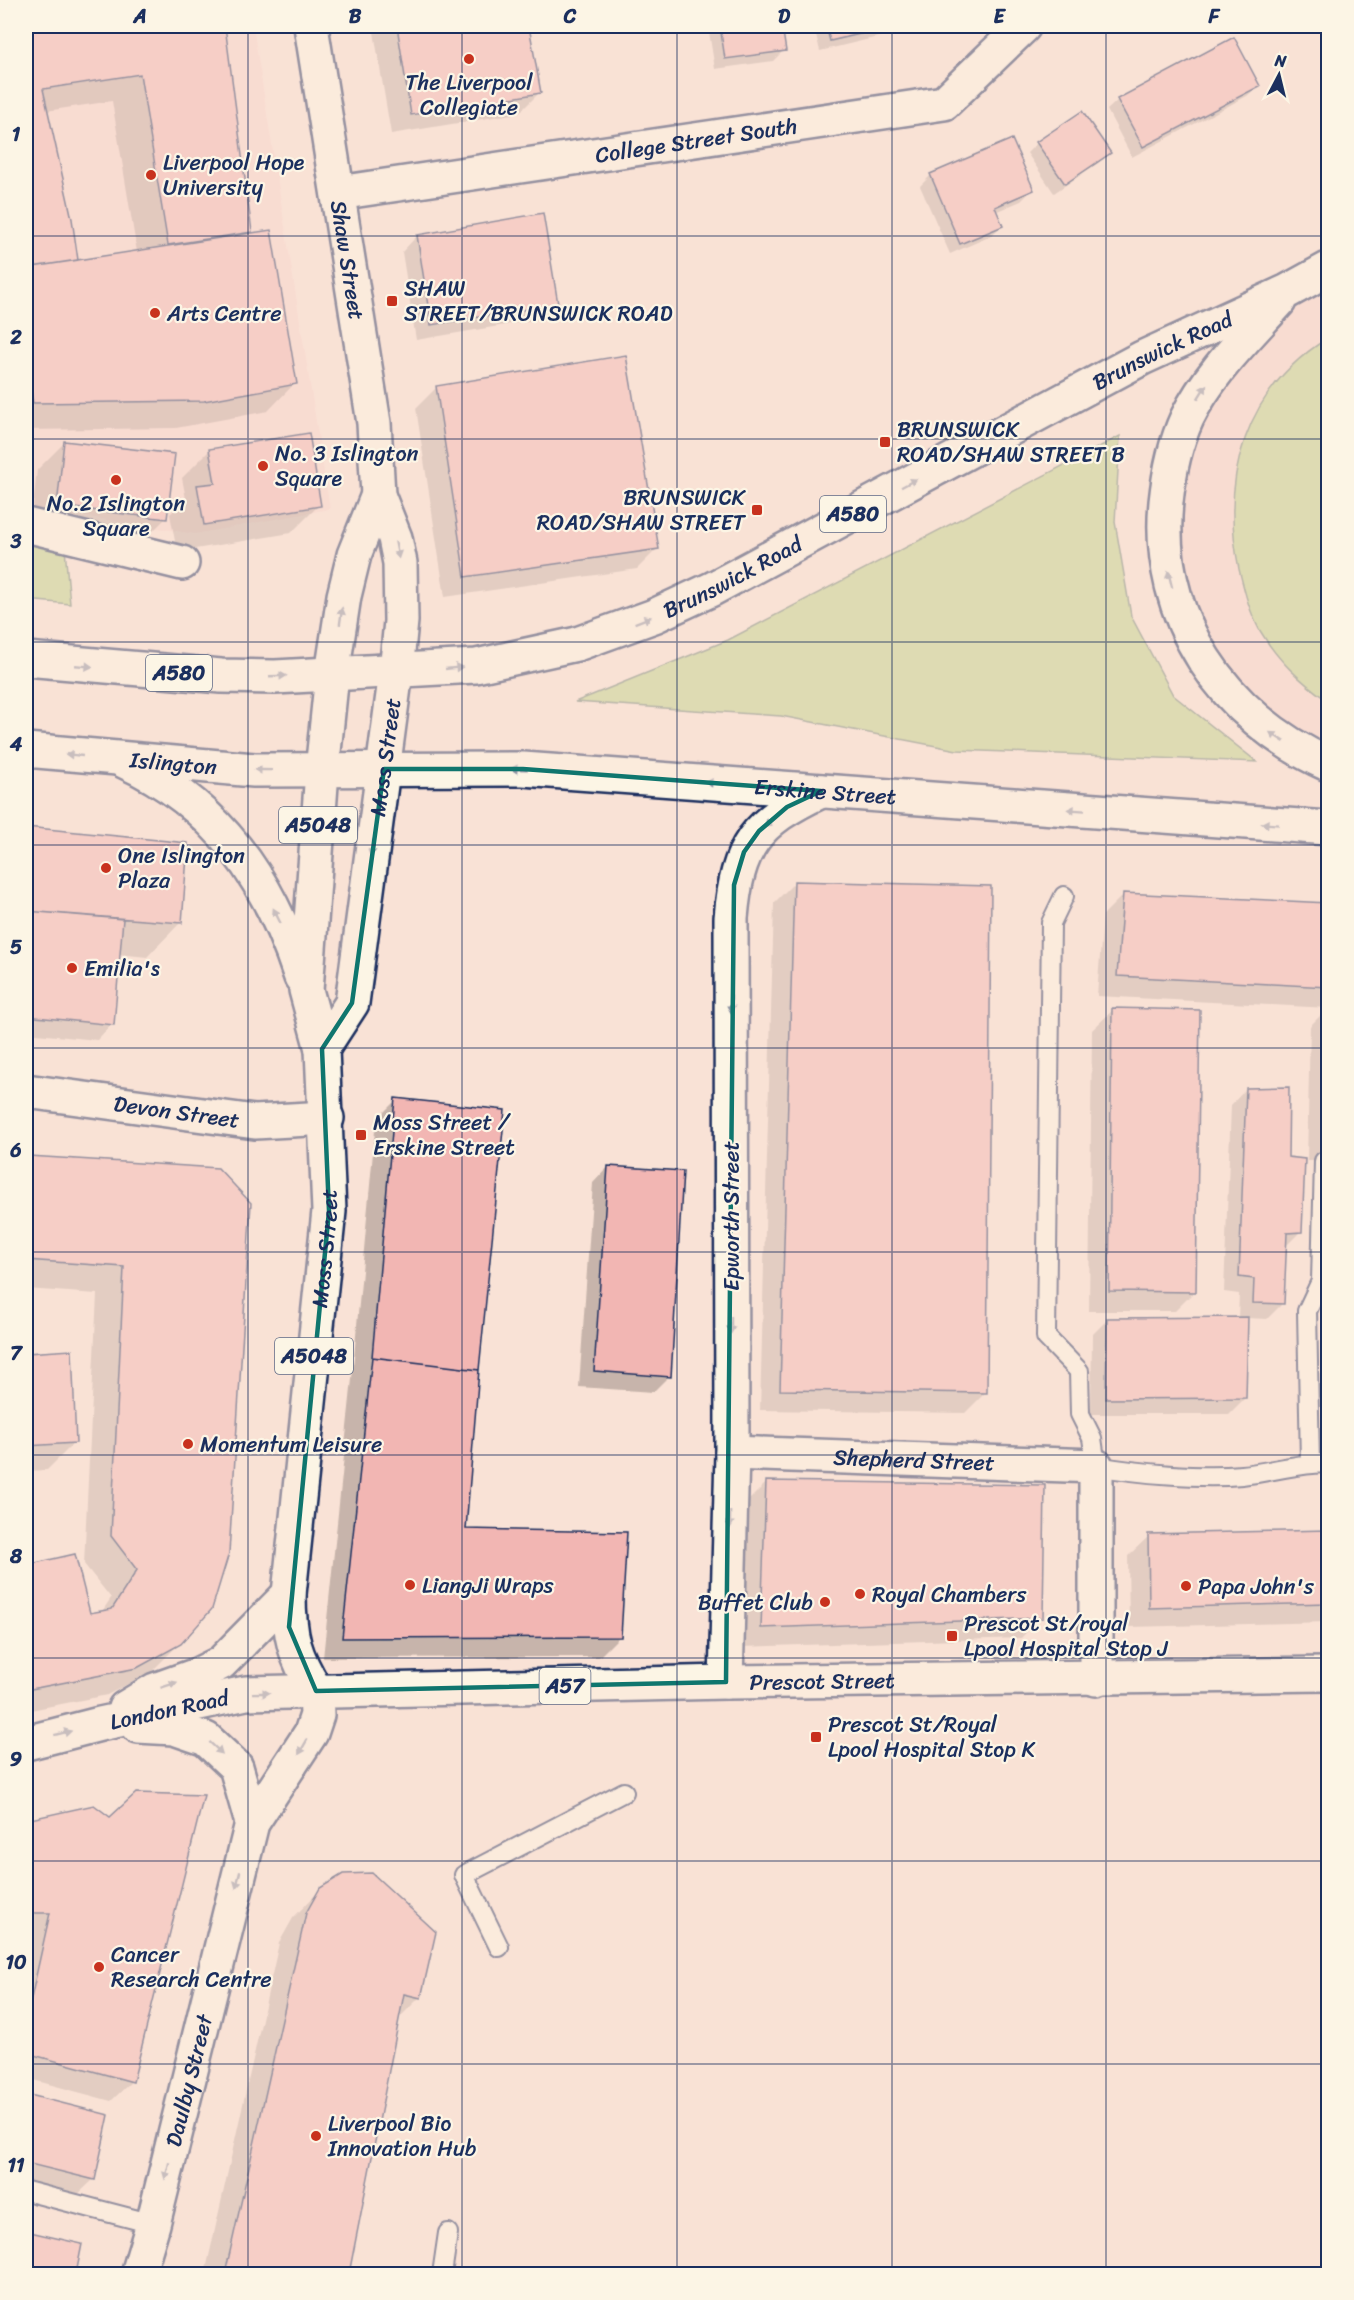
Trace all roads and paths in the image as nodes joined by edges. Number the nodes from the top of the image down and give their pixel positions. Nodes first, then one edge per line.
1 (311, 26) edge
2 (1024, 26) edge
3 (338, 193) junction
4 (1329, 269) edge
5 (1288, 291) junction
6 (378, 495) junction
7 (41, 528) edge
8 (182, 563) dead end
9 (26, 659) edge
10 (396, 672) junction
11 (332, 674) junction
12 (26, 750) edge
13 (122, 760) junction
14 (1329, 764) edge
15 (384, 769) junction
16 (322, 771) junction
17 (821, 791) junction
18 (1329, 828) edge
19 (1064, 896) dead end
20 (306, 990) junction
21 (322, 1049) junction
22 (26, 1091) edge
23 (327, 1118) junction
24 (1324, 1161) dead end
25 (732, 1453) junction
26 (1310, 1463) junction
27 (1329, 1463) edge
28 (1096, 1466) junction
29 (289, 1594) junction
30 (1329, 1674) edge
31 (1096, 1679) junction
32 (726, 1682) junction
33 (316, 1691) junction
34 (100, 1724) junction
35 (26, 1743) edge
36 (624, 1792) dead end
37 (252, 1823) junction
38 (499, 1947) dead end
39 (26, 2191) edge
40 (153, 2224) junction
41 (448, 2234) dead end
42 (138, 2274) edge
43 (442, 2274) edge

1 - 3 main road, Shaw Street
2 - 3 main road, College Street South
3 - 6 main road, Shaw Street
4 - 5 main road, Brunswick Road / A580
10 -> 5 main road, Brunswick Road / A580
14 -> 5 main road, A580
6 -> 10 main road, Shaw Street
11 -> 6 main road, Shaw Street
7 - 8 main road
9 -> 11 main road, A580
10 - 11 main road, Brunswick Road / A580
10 - 15 main road, Moss Street
11 - 16 main road, Moss Street / A5048
13 -> 12 main road, Islington
16 -> 13 main road, Islington
20 -> 13 main road
15 - 16 main road, Erskine Street
17 -> 15 main road, Erskine Street
15 -> 21 main road, Moss Street
16 - 20 main road, Moss Street / A5048
18 -> 17 main road, Erskine Street
17 -> 25 main road, Epworth Street
19 - 28 lane
20 - 21 main road, Moss Street / A5048
21 - 23 main road, Moss Street / A5048
22 - 23 main road, Devon Street
23 - 29 main road, Moss Street / A5048
24 - 26 lane
25 - 28 main road, Shepherd Street
25 -> 32 main road, Epworth Street
26 - 27 lane
26 - 28 lane
28 - 31 main road
29 - 33 main road, Moss Street / A5048
34 -> 29 main road
30 - 31 main road, Prescot Street / A57
31 - 32 main road, Prescot Street / A57
32 - 33 main road, Prescot Street / A57
34 -> 33 main road, London Road / A57
33 -> 37 main road, Daulby Street
35 -> 34 main road, London Road / A57
34 -> 37 main road
36 - 38 lane
37 -> 40 main road, Daulby Street
39 - 40 lane
40 - 42 main road, Daulby Street
41 - 43 lane

